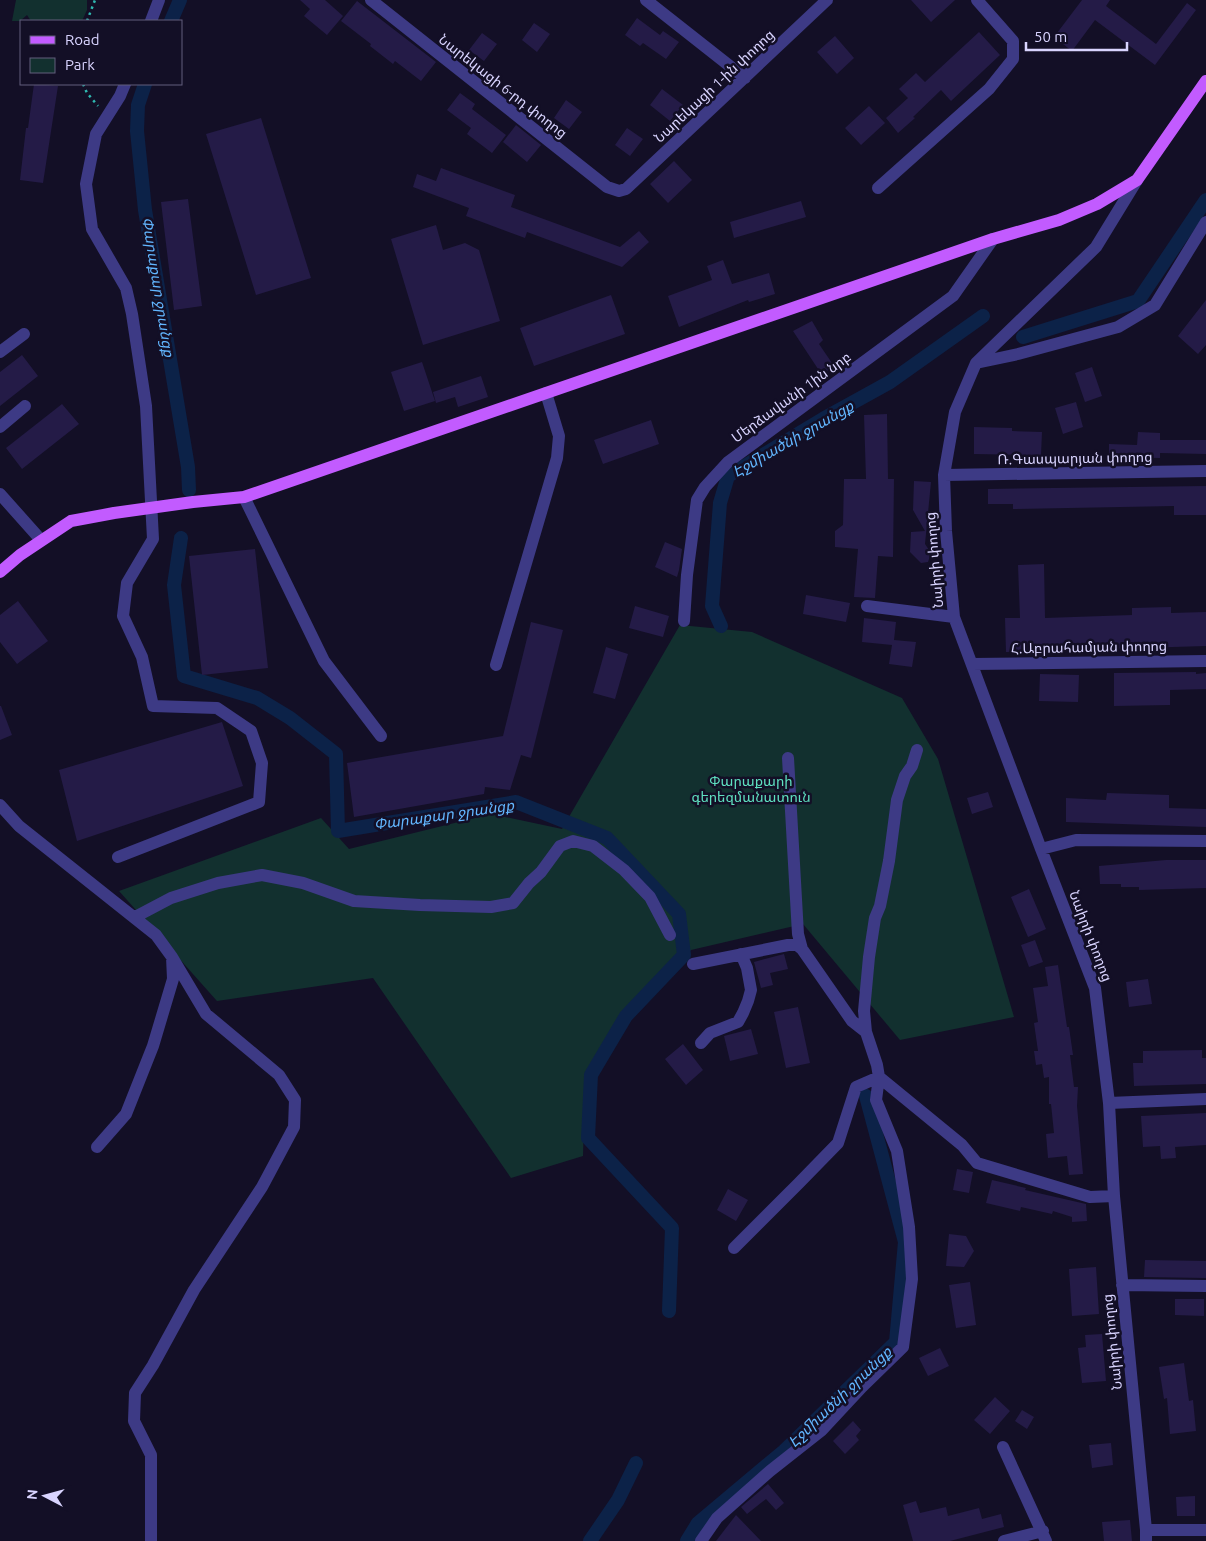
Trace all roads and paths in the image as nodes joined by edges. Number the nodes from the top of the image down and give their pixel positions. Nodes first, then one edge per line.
1 (95, 0) edge
2 (159, 0) edge
3 (371, 0) edge
4 (646, 0) edge
5 (827, 0) edge
6 (977, 0) edge
7 (87, 20) edge
8 (151, 20) edge
9 (745, 78) junction
10 (1206, 81) edge
11 (83, 85) edge
12 (125, 85) edge
13 (107, 117) junction
14 (1137, 180) junction
15 (878, 188) dead end
16 (619, 191) joint
17 (1206, 222) edge
18 (993, 239) junction
19 (24, 334) dead end
20 (0, 352) edge
21 (976, 363) junction
22 (546, 393) junction
23 (25, 406) dead end
24 (0, 427) edge
25 (1206, 471) edge
26 (944, 475) junction
27 (0, 494) edge
28 (244, 497) junction
29 (151, 508) junction
30 (41, 540) junction
31 (0, 572) edge
32 (866, 606) dead end
33 (954, 617) junction
34 (684, 621) dead end
35 (1206, 661) edge
36 (972, 664) junction
37 (496, 666) dead end
38 (381, 736) dead end
39 (917, 750) dead end
40 (788, 758) dead end
41 (0, 805) edge
42 (1206, 841) edge
43 (1041, 849) junction
44 (118, 857) dead end
45 (135, 917) junction
46 (670, 935) dead end
47 (802, 949) junction
48 (742, 954) junction
49 (172, 957) junction
50 (693, 964) dead end
51 (866, 1032) junction
52 (701, 1043) dead end
53 (879, 1077) junction
54 (1206, 1099) edge
55 (1109, 1103) junction
56 (97, 1146) dead end
57 (1114, 1196) junction
58 (734, 1248) dead end
59 (1122, 1285) junction
60 (1206, 1286) edge
61 (1002, 1447) dead end
62 (1206, 1530) edge
63 (1146, 1535) edge
64 (1045, 1536) edge
65 (151, 1541) edge
66 (701, 1541) edge
67 (1004, 1541) edge

1 - 7 path
2 - 8 street
3 - 16 street, Նարեկացի 6-րդ փողոց
4 - 9 street
5 - 9 street, Նարեկացի 1-ին փողոց
6 - 15 street
9 - 16 street, Նարեկացի 1-ին փողոց
10 - 14 main road
11 - 13 path
12 - 13 street
13 - 29 street
14 - 18 main road
14 - 21 street
17 - 21 street
18 - 22 main road
18 - 34 street, Մերձավանի 1ին նրբ
19 - 20 street
21 - 26 street, Նաիրի փողոց
22 - 28 main road
22 - 37 street
23 - 24 street
25 - 26 street, Ռ.Գասպարյան փողոց
26 - 33 street, Նաիրի փողոց
27 - 30 street
28 - 29 main road
28 - 38 street
29 - 30 main road
29 - 44 street
30 - 31 main road
32 - 33 street
33 - 36 street, Նաիրի փողոց
35 - 36 street, Հ.Աբրահամյան փողոց
36 - 43 street, Նաիրի փողոց
39 - 51 street
40 - 47 street
41 - 45 street
42 - 43 street
43 - 55 street, Նաիրի փողոց
45 - 46 street
45 - 49 street
47 - 48 street
47 - 51 street
48 - 50 street
48 - 52 street
49 - 56 street
49 - 65 street
51 - 53 street
53 - 57 street
53 - 58 street
53 - 66 street
54 - 55 street
55 - 57 street, Նաիրի փողոց
57 - 59 street, Նաիրի փողոց
59 - 60 street
59 - 63 street, Նաիրի փողոց
61 - 64 street
62 - 63 street
64 - 67 street

